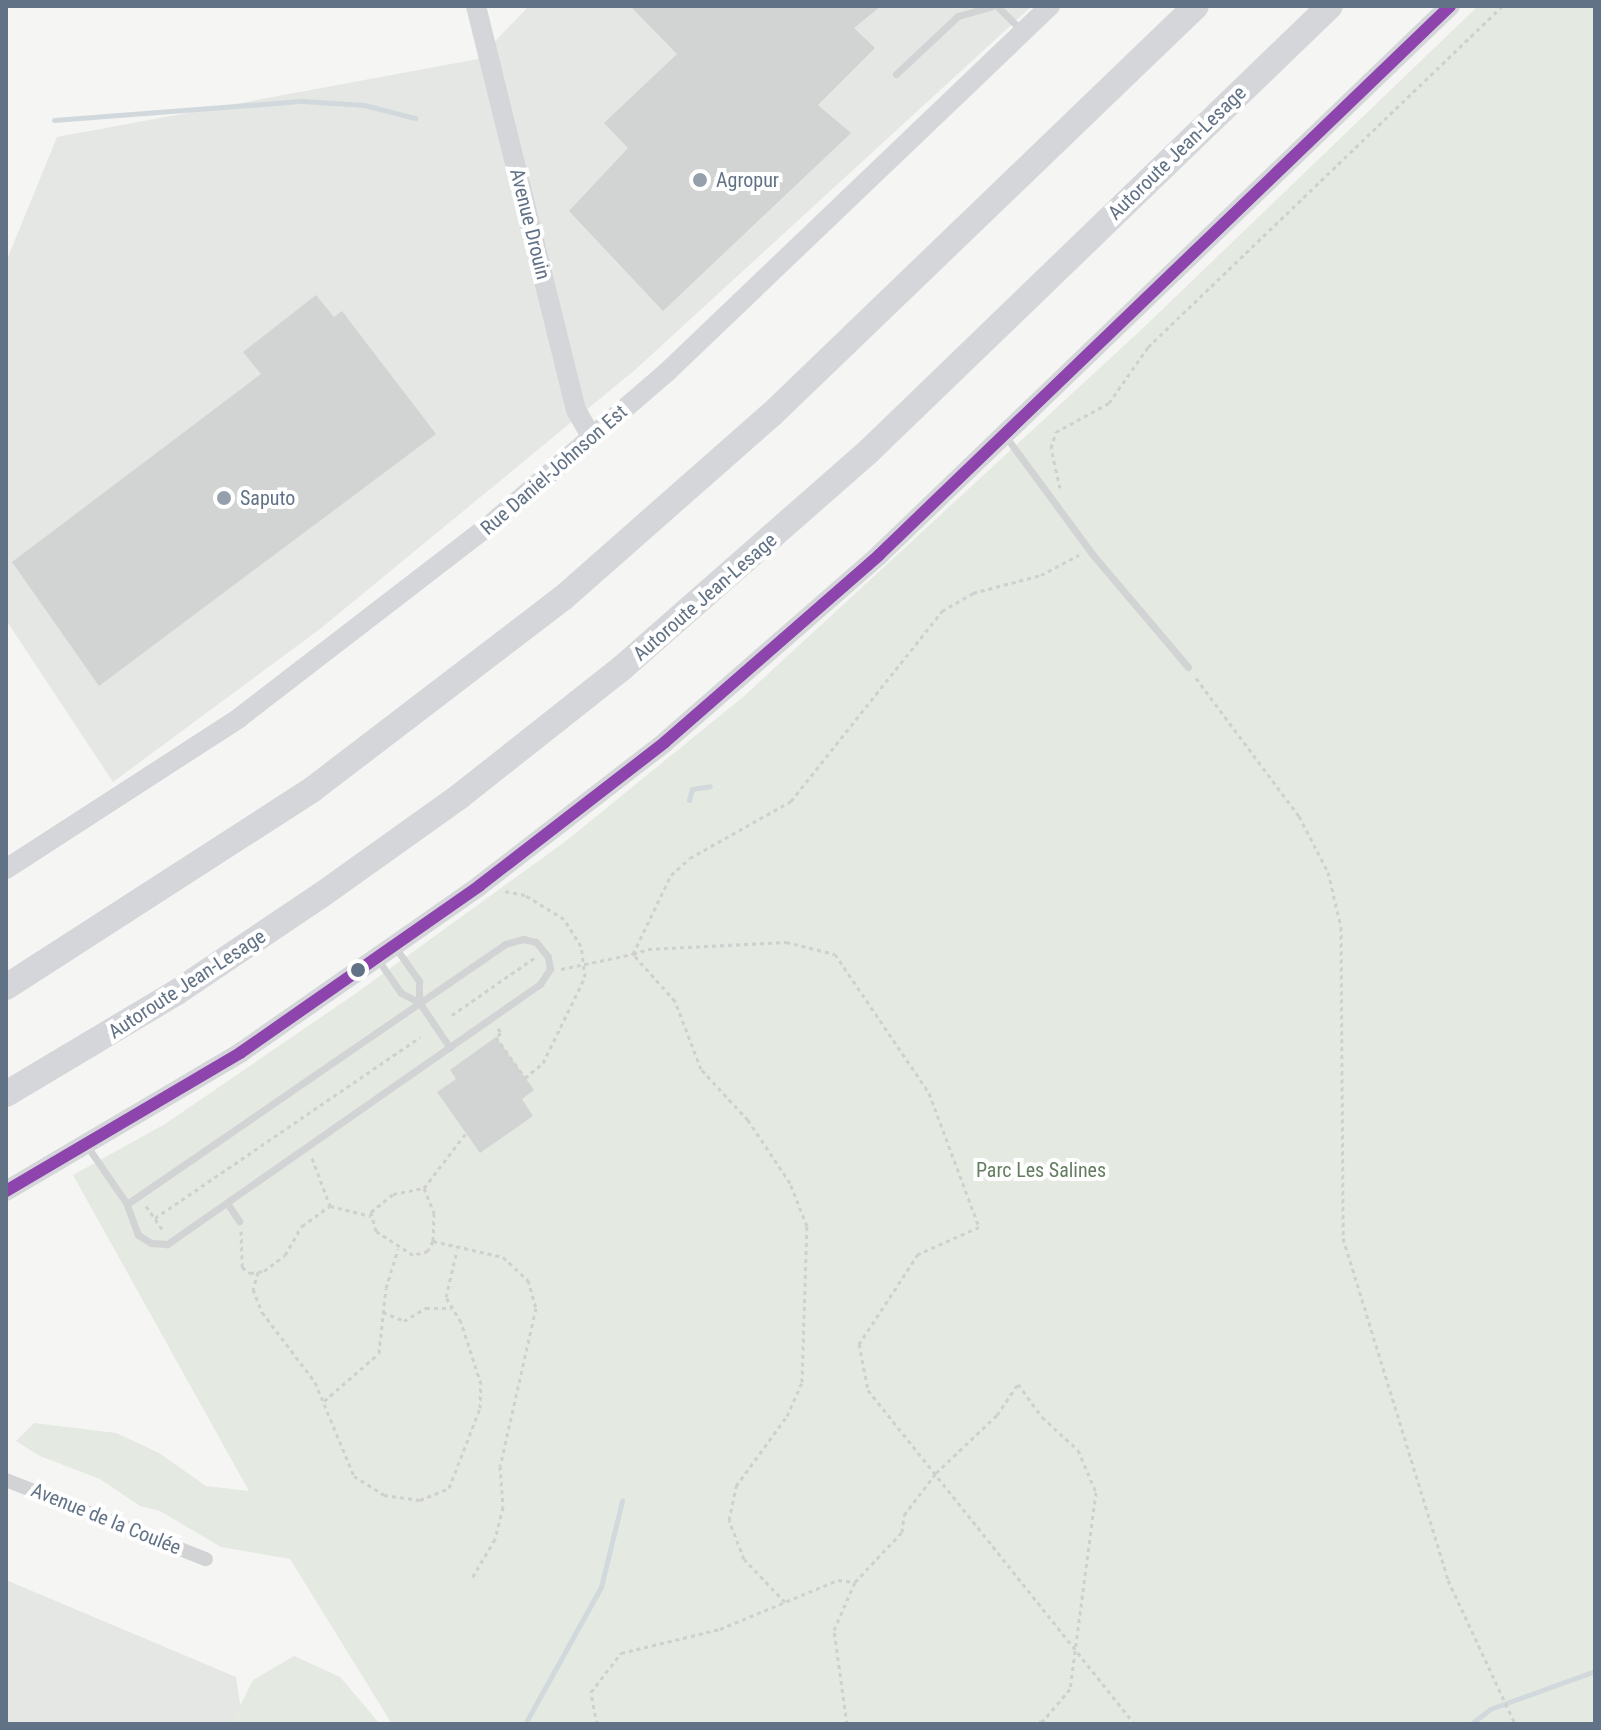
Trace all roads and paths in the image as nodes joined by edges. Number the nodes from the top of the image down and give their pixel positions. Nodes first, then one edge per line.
1 (476, 6) edge
2 (995, 6) edge
3 (1050, 6) edge
4 (1196, 6) edge
5 (1330, 6) edge
6 (1450, 6) edge
7 (1502, 6) edge
8 (1023, 32) junction
9 (896, 74) dead end
10 (1005, 436) junction
11 (592, 438) junction
12 (1063, 499) dead end
13 (1082, 553) dead end
14 (1188, 667) joint
15 (6, 869) edge
16 (498, 894) dead end
17 (394, 946) junction
18 (633, 954) junction
19 (537, 956) dead end
20 (377, 958) junction
21 (585, 965) junction
22 (559, 969) dead end
23 (6, 987) edge
24 (419, 1002) junction
25 (452, 1015) dead end
26 (501, 1033) dead end
27 (420, 1037) dead end
28 (450, 1048) junction
29 (6, 1094) edge
30 (466, 1133) dead end
31 (87, 1146) junction
32 (318, 1167) dead end
33 (424, 1188) junction
34 (6, 1191) edge
35 (139, 1196) junction
36 (227, 1203) junction
37 (127, 1204) junction
38 (330, 1206) junction
39 (371, 1216) junction
40 (155, 1218) junction
41 (239, 1221) joint
42 (433, 1241) junction
43 (170, 1242) junction
44 (398, 1249) junction
45 (457, 1250) junction
46 (258, 1272) junction
47 (451, 1308) junction
48 (383, 1312) junction
49 (323, 1401) junction
50 (936, 1473) junction
51 (6, 1480) edge
52 (206, 1559) dead end
53 (472, 1578) dead end
54 (855, 1582) junction
55 (785, 1602) junction
56 (1076, 1647) junction
57 (597, 1724) edge
58 (847, 1724) edge
59 (1031, 1724) edge
60 (1135, 1724) edge
61 (1515, 1724) edge

1 - 11 street, Avenue Drouin
2 - 8 lane
2 - 9 lane
3 - 8 street, Rue Daniel-Johnson Est
4 - 23 highway
5 - 29 highway, Autoroute Jean-Lesage
6 - 10 street
7 - 12 path
8 - 11 street, Rue Daniel-Johnson Est
10 - 14 lane
10 - 17 street
11 - 15 street, Rue Daniel-Johnson Est
13 - 18 path
14 - 61 path
16 - 21 path
17 - 20 street
17 - 24 lane
18 - 21 path
18 - 50 path
18 - 55 path
19 - 25 path
20 - 24 lane
20 - 31 street
21 - 22 path
21 - 26 path
24 - 28 lane
24 - 28 lane
24 - 35 lane
27 - 40 path
28 - 36 lane
30 - 33 path
31 - 34 street
31 - 37 lane
32 - 38 path
33 - 39 path
33 - 42 path
35 - 37 lane
35 - 40 path
36 - 41 lane
36 - 43 lane
37 - 43 lane
38 - 39 path
38 - 46 path
39 - 44 path
40 - 43 path
41 - 46 path
42 - 44 path
42 - 45 path
44 - 48 path
45 - 47 path
45 - 53 path
46 - 49 path
47 - 48 path
47 - 49 path
48 - 49 path
50 - 54 path
50 - 56 path
50 - 56 path
51 - 52 street, Avenue de la Coulée
54 - 55 path
54 - 58 path
55 - 57 path
56 - 59 path
56 - 60 path

